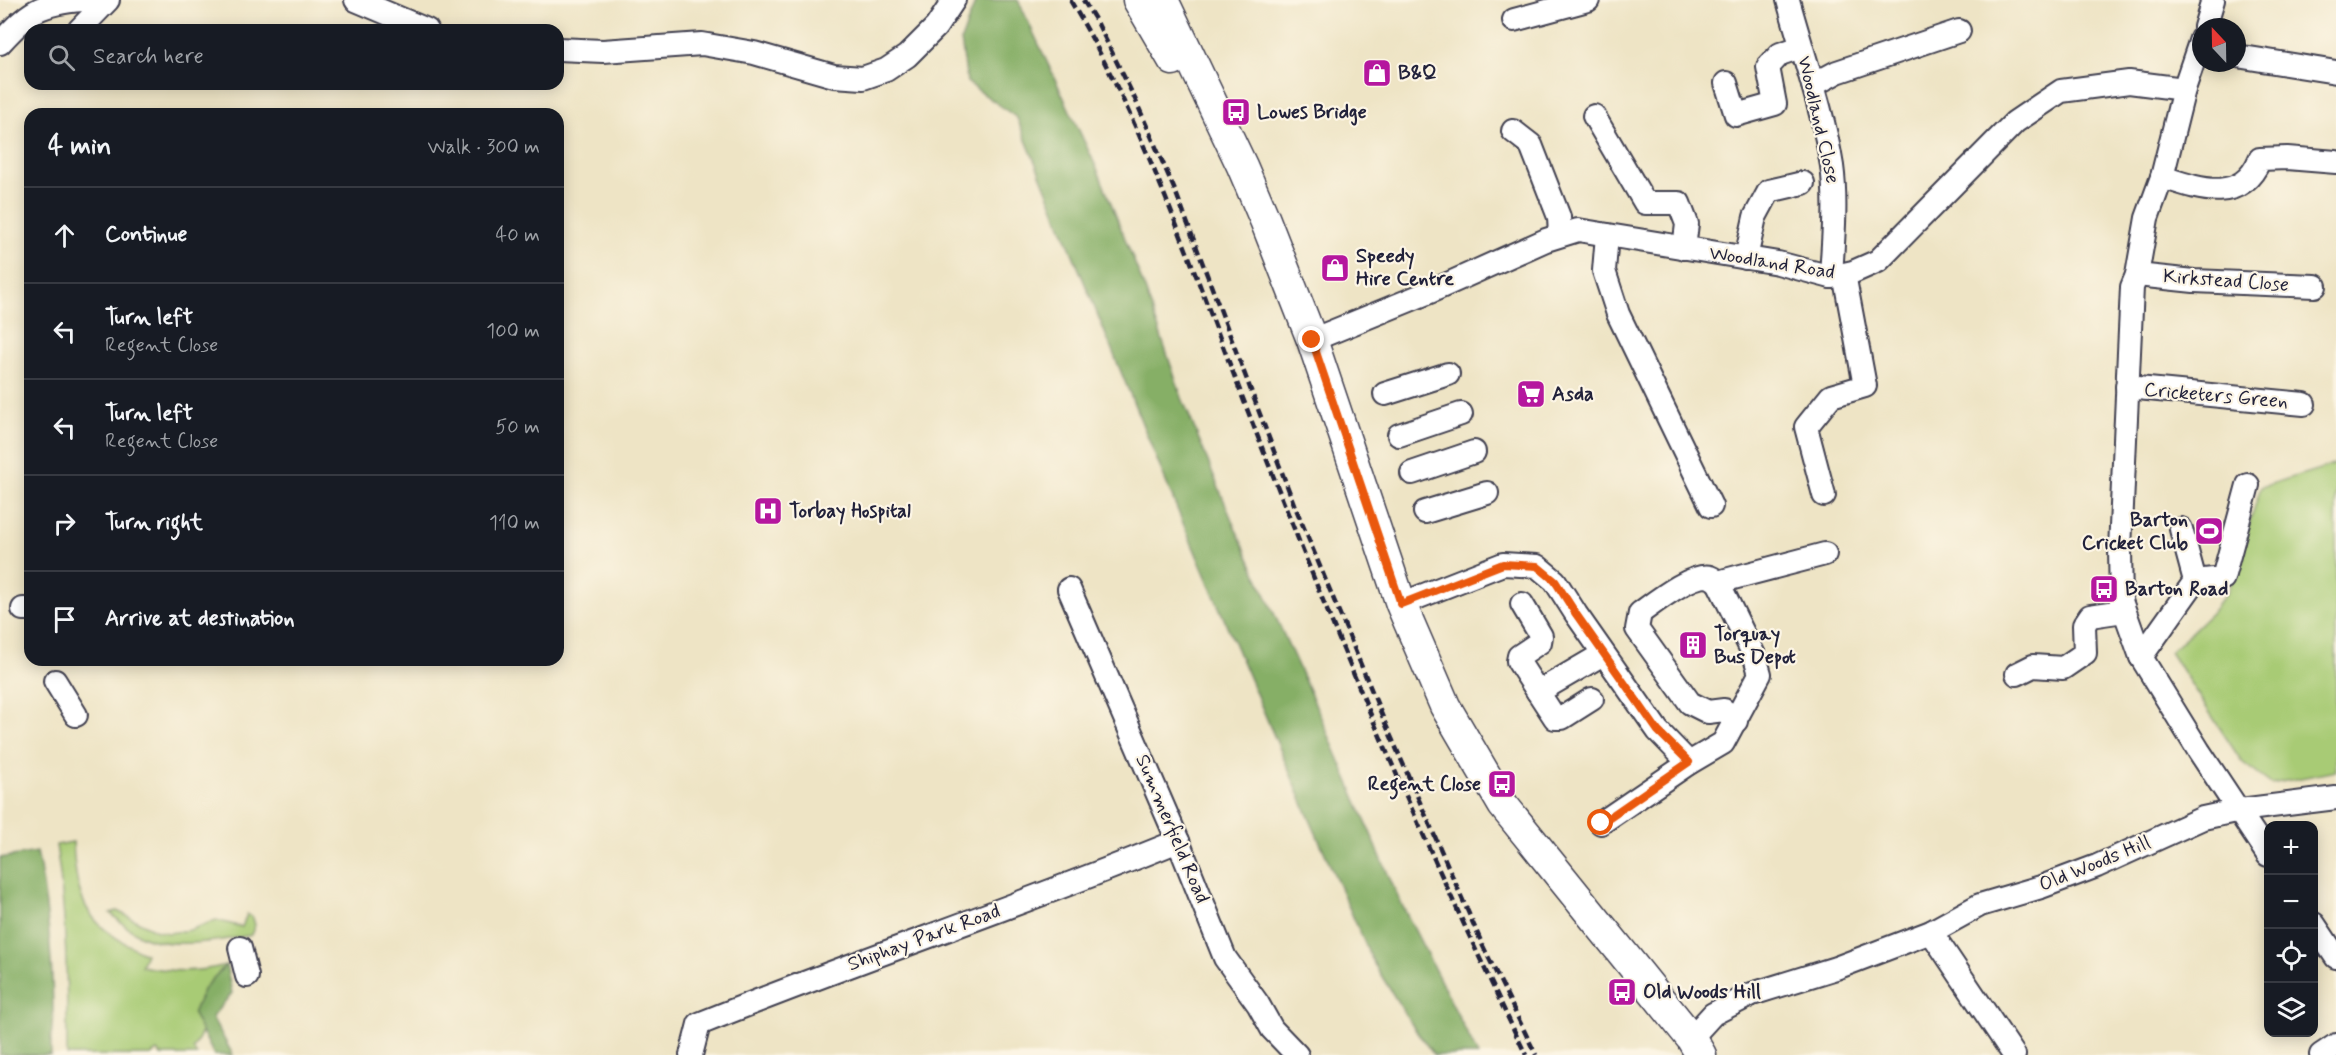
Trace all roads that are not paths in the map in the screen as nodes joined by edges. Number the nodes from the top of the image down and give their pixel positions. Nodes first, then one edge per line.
1 (83, 0) edge
2 (108, 0) edge
3 (356, 0) edge
4 (954, 0) edge
5 (1138, 0) edge
6 (1163, 0) edge
7 (1588, 0) edge
8 (1788, 0) edge
9 (2213, 0) edge
10 (2208, 18) edge
11 (1514, 20) dead end
12 (85, 24) edge
13 (413, 24) edge
14 (1959, 31) dead end
15 (0, 43) edge
16 (1801, 47) junction
17 (564, 49) edge
18 (2246, 57) edge
19 (2192, 68) edge
20 (2336, 72) edge
21 (1726, 83) dead end
22 (1813, 85) junction
23 (2184, 89) junction
24 (1594, 116) dead end
25 (1513, 131) dead end
26 (2336, 162) edge
27 (1242, 166) junction
28 (2162, 177) junction
29 (1803, 183) dead end
30 (1560, 235) junction
31 (1607, 235) junction
32 (1684, 248) junction
33 (1746, 258) junction
34 (2137, 274) junction
35 (1838, 276) junction
36 (2315, 286) dead end
37 (1312, 340) junction
38 (1448, 374) dead end
39 (2127, 387) junction
40 (1385, 394) dead end
41 (2304, 404) dead end
42 (1461, 414) dead end
43 (1399, 435) dead end
44 (1474, 452) dead end
45 (1412, 473) dead end
46 (2248, 485) dead end
47 (1487, 493) dead end
48 (1824, 495) dead end
49 (1711, 506) dead end
50 (1425, 512) dead end
51 (2181, 529) dead end
52 (1825, 554) dead end
53 (2194, 581) junction
54 (1718, 582) junction
55 (1069, 589) dead end
56 (1401, 604) junction
57 (1522, 604) dead end
58 (2124, 611) junction
59 (1603, 654) junction
60 (2141, 657) junction
61 (2017, 674) dead end
62 (55, 681) dead end
63 (1539, 692) junction
64 (1592, 699) dead end
65 (76, 715) dead end
66 (1736, 721) junction
67 (1689, 762) junction
68 (2336, 798) edge
69 (2240, 810) junction
70 (1601, 823) dead end
71 (1178, 842) junction
72 (2264, 849) edge
73 (2316, 929) edge
74 (1931, 932) junction
75 (240, 948) dead end
76 (2336, 957) edge
77 (247, 975) dead end
78 (2336, 1045) edge
79 (1696, 1046) edge
80 (691, 1055) edge
81 (1295, 1055) edge
82 (2014, 1055) edge
83 (2321, 1055) edge

1 - 15 street
2 - 12 street
3 - 13 street
4 - 17 street
5 - 27 main road
6 - 27 main road
7 - 11 street
8 - 16 street, Woodland Close
9 - 10 street
14 - 22 street
16 - 21 street
16 - 22 street, Woodland Close
18 - 20 street
19 - 23 street
22 - 35 street, Woodland Close
23 - 28 street
23 - 35 street, Woodland Road
24 - 32 street
25 - 30 street
26 - 28 street
27 - 37 main road
28 - 34 street
29 - 33 street
30 - 31 street, Woodland Road
30 - 37 street, Woodland Road
31 - 32 street, Woodland Road
31 - 49 street
32 - 33 street, Woodland Road
33 - 35 street, Woodland Road
34 - 36 street, Kirkstead Close
34 - 39 street
35 - 48 street, Woodland Close
37 - 56 main road
38 - 40 street
39 - 41 street, Cricketers Green
39 - 58 street
42 - 43 street
44 - 45 street
46 - 53 street
47 - 50 street
51 - 53 street
52 - 54 street
53 - 60 street
54 - 66 street
54 - 66 street
55 - 71 street, Summerfield Road
56 - 59 street
56 - 79 main road
57 - 63 street
58 - 60 street
58 - 61 street
59 - 63 street
59 - 67 street
60 - 69 street
62 - 65 street
63 - 64 street
66 - 67 street
67 - 70 street
68 - 69 street, Old Woods Hill
69 - 72 street
69 - 74 street, Old Woods Hill
71 - 80 street, Shiphay Park Road
71 - 81 street, Summerfield Road
73 - 76 street
74 - 79 street, Old Woods Hill
74 - 82 street
75 - 77 street
78 - 83 street

